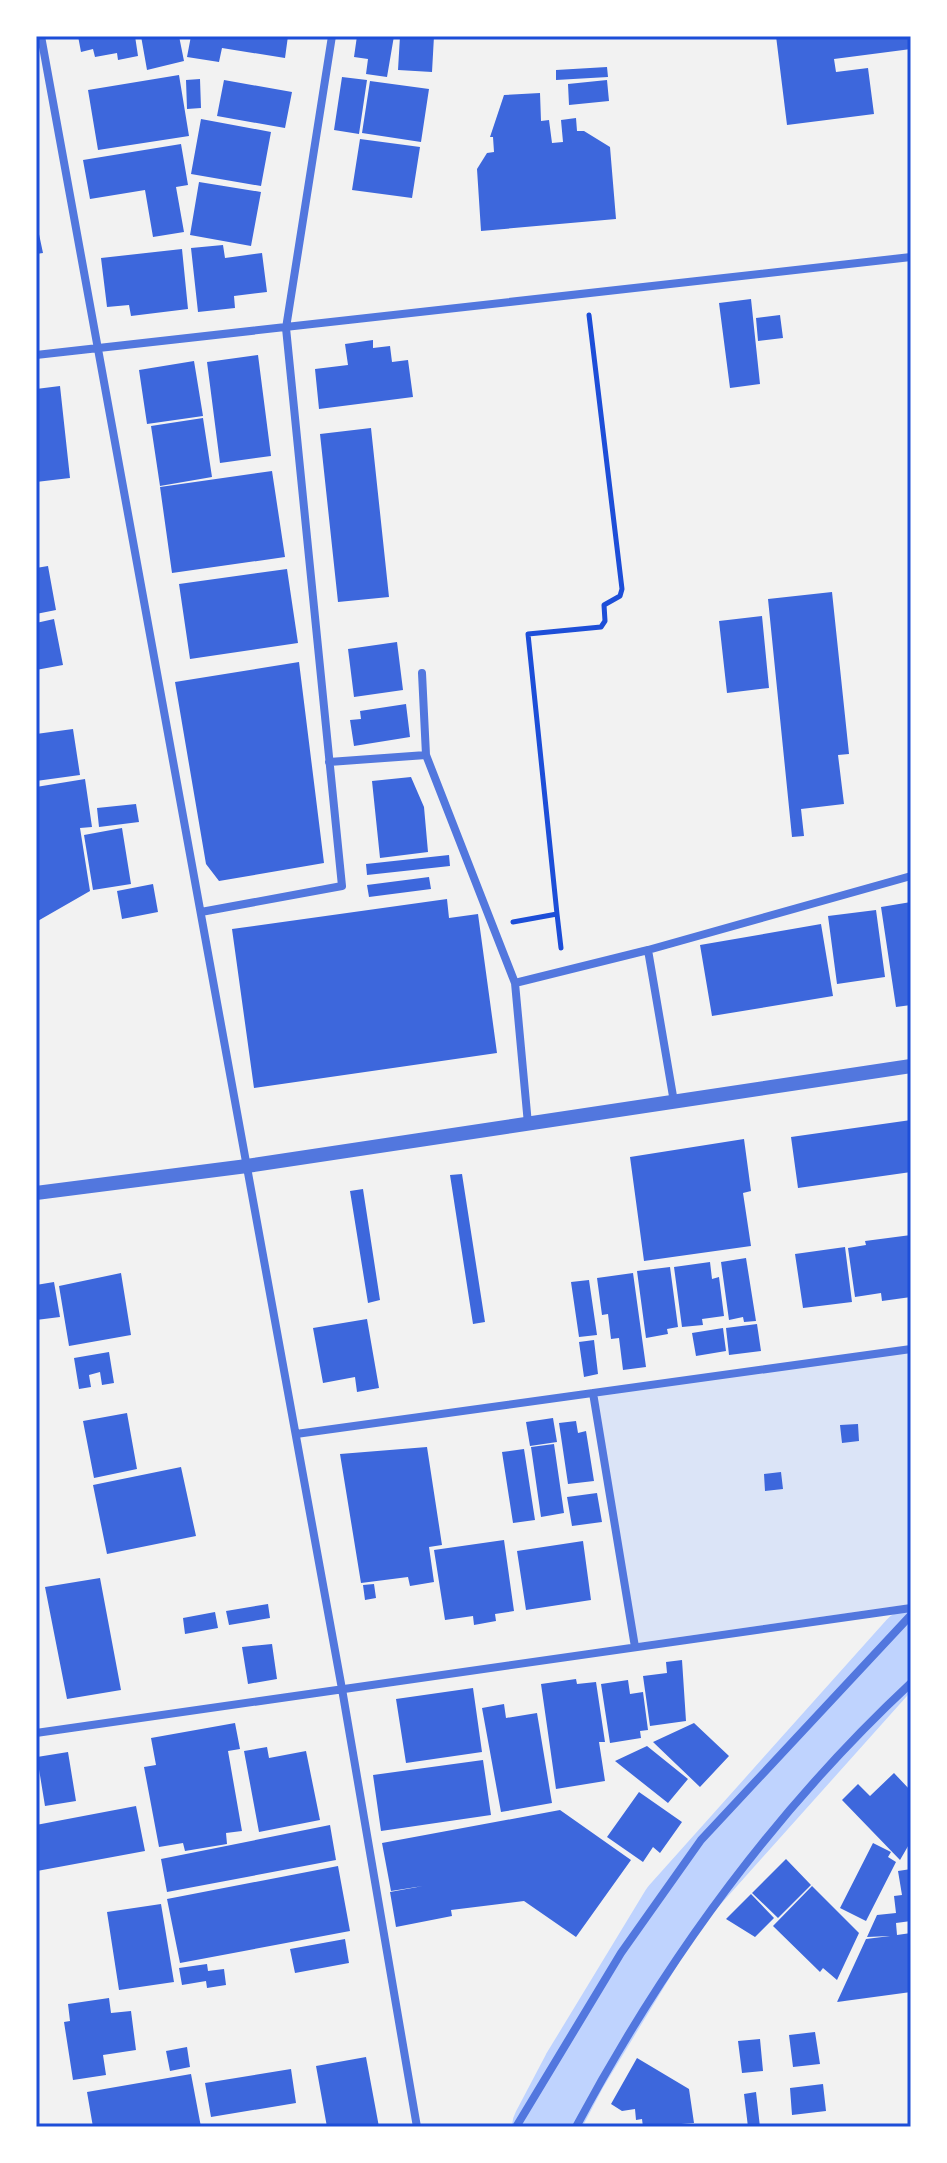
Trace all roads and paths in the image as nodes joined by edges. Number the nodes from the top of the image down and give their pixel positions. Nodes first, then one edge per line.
1 (41, 36) edge
2 (332, 36) edge
3 (911, 257) edge
4 (586, 294) junction
5 (286, 328) junction
6 (98, 350) junction
7 (36, 355) edge
8 (422, 673) dead end
9 (426, 755) junction
10 (329, 762) junction
11 (911, 876) edge
12 (201, 912) junction
13 (557, 914) junction
14 (492, 926) junction
15 (648, 950) junction
16 (564, 970) junction
17 (515, 983) junction
18 (911, 1066) edge
19 (674, 1102) junction
20 (528, 1124) junction
21 (247, 1166) junction
22 (36, 1193) edge
23 (911, 1349) edge
24 (593, 1393) junction
25 (296, 1434) junction
26 (911, 1608) edge
27 (911, 1615) edge
28 (635, 1647) junction
29 (911, 1683) edge
30 (342, 1689) junction
31 (36, 1733) edge
32 (417, 2127) edge
33 (516, 2127) edge
34 (576, 2127) edge

1 - 6 street
2 - 5 street
3 - 4 street
4 - 5 street
4 - 13 path
5 - 6 street
5 - 10 street
6 - 7 street
6 - 12 street
8 - 9 street
9 - 10 street
9 - 14 street
10 - 12 street
11 - 15 street
12 - 21 street
13 - 14 path
13 - 16 path
14 - 17 street
15 - 16 street
15 - 19 street
16 - 17 street
17 - 20 street
18 - 19 street
19 - 20 street
20 - 21 street
21 - 22 street
21 - 25 street
23 - 24 street
24 - 25 street
24 - 28 street
25 - 30 street
26 - 28 street
27 - 33 street
28 - 30 street
29 - 34 street
30 - 31 street
30 - 32 street

